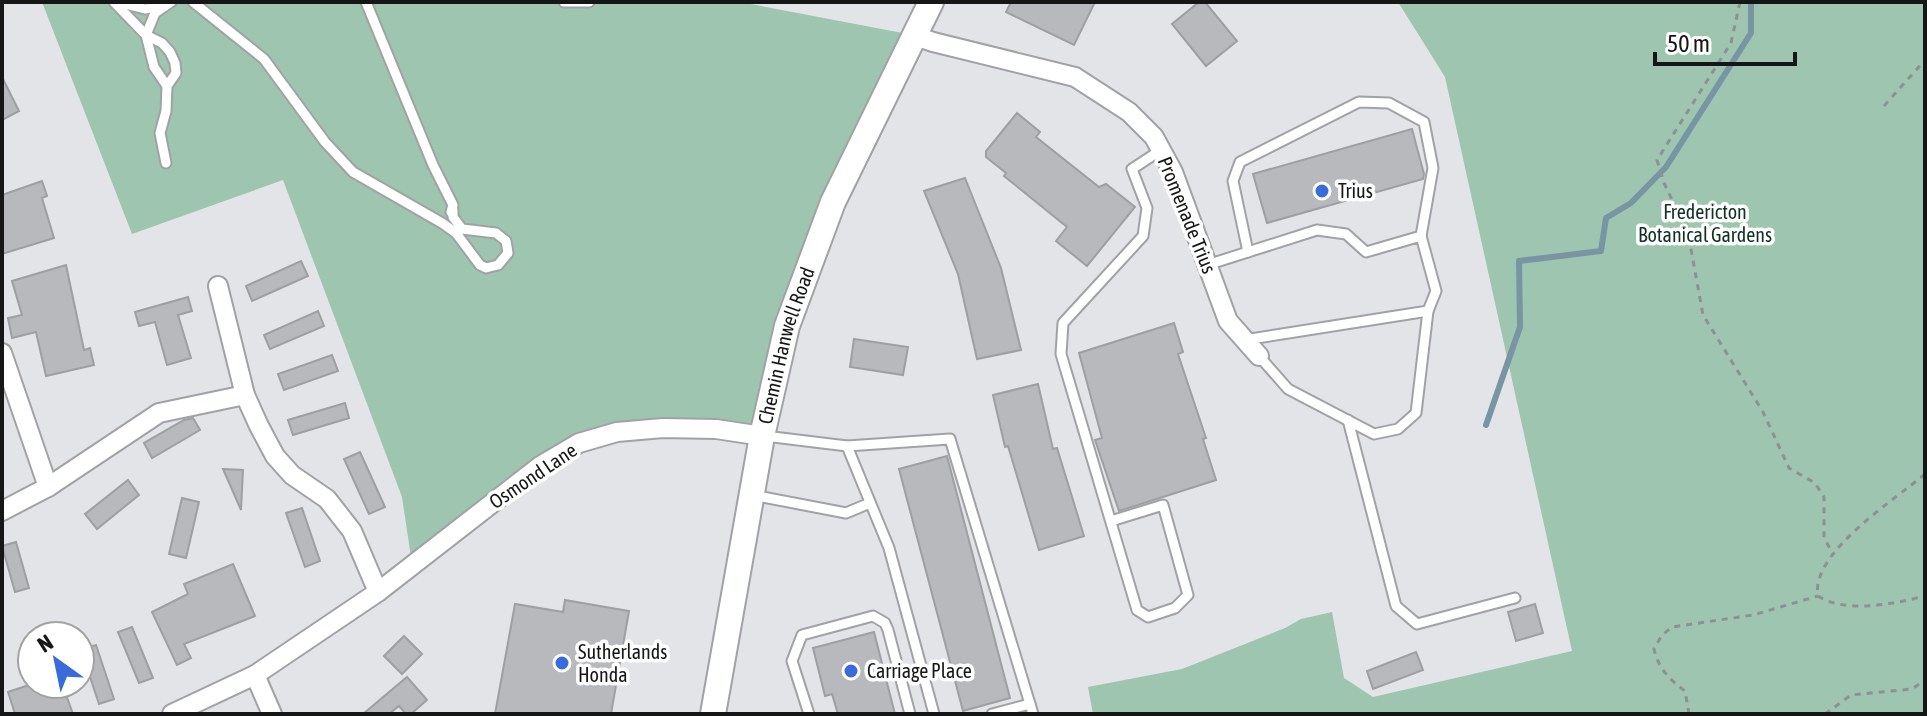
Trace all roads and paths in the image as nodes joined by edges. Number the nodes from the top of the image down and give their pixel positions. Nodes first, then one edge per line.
1 (116, 2) edge
2 (193, 2) edge
3 (366, 2) edge
4 (564, 2) edge
5 (589, 2) edge
6 (931, 2) edge
7 (1740, 2) edge
8 (166, 4) edge
9 (146, 35) junction
10 (913, 35) junction
11 (1925, 60) edge
12 (167, 86) junction
13 (1884, 106) dead end
14 (1161, 150) junction
15 (166, 163) dead end
16 (453, 210) junction
17 (442, 223) junction
18 (1421, 236) junction
19 (1248, 252) junction
20 (1207, 265) junction
21 (218, 286) dead end
22 (1428, 311) junction
23 (1244, 340) junction
24 (2, 353) edge
25 (1259, 356) joint
26 (245, 395) junction
27 (1348, 420) junction
28 (762, 436) junction
29 (847, 446) junction
30 (1925, 474) edge
31 (48, 487) junction
32 (752, 495) junction
33 (870, 503) junction
34 (2, 511) edge
35 (1111, 521) junction
36 (1833, 554) junction
37 (378, 592) junction
38 (1818, 596) junction
39 (1925, 596) edge
40 (1515, 598) dead end
41 (255, 675) junction
42 (1925, 680) edge
43 (1032, 709) edge
44 (172, 714) edge
45 (272, 714) edge
46 (713, 714) edge
47 (809, 714) edge
48 (910, 714) edge
49 (934, 714) edge
50 (992, 714) edge
51 (1689, 714) edge
52 (1825, 714) edge

1 - 8 lane
1 - 9 lane
2 - 17 lane
3 - 16 lane
4 - 5 lane
6 - 10 main road, Chemin Hanwell Road
7 - 36 path
8 - 9 lane
9 - 12 lane
9 - 12 lane
10 - 14 street, Promenade Trius
10 - 28 main road, Chemin Hanwell Road
11 - 13 path
12 - 15 lane
14 - 20 street, Promenade Trius
14 - 35 lane
16 - 17 lane
16 - 17 lane
18 - 19 lane
18 - 19 lane
18 - 22 lane
19 - 20 lane
20 - 23 street, Promenade Trius
21 - 26 street
22 - 23 lane
22 - 27 lane
23 - 25 street, Promenade Trius
24 - 31 street
25 - 27 lane
26 - 31 street
26 - 37 street
27 - 40 lane
28 - 29 lane
28 - 32 main road, Chemin Hanwell Road
28 - 37 street, Osmond Lane
29 - 33 lane
29 - 43 lane
30 - 36 path
31 - 34 street
32 - 33 lane
32 - 46 main road, Chemin Hanwell Road
33 - 49 lane
35 - 35 lane
36 - 38 path
37 - 41 street, Osmond Lane
38 - 39 path
38 - 51 path
41 - 44 street, Osmond Lane
41 - 45 street
42 - 52 path
43 - 50 lane
47 - 48 lane

